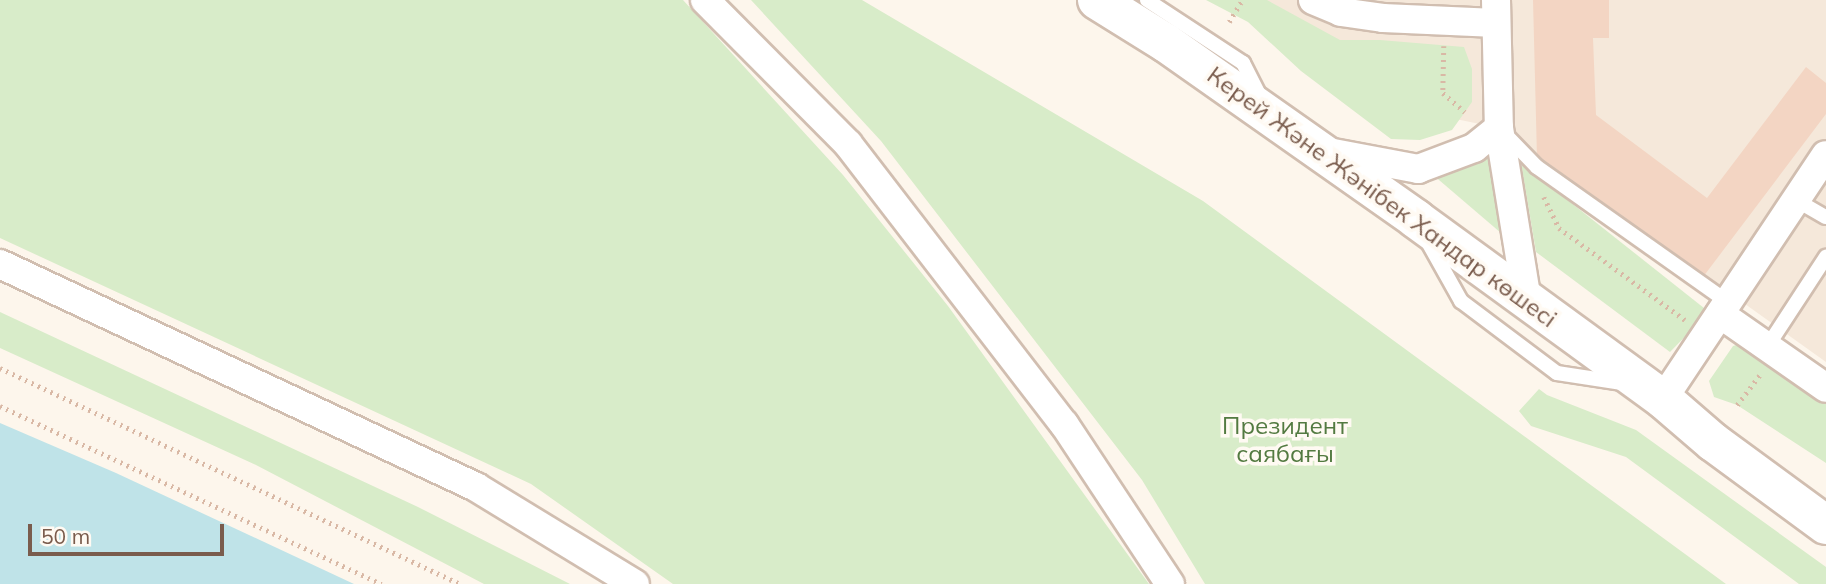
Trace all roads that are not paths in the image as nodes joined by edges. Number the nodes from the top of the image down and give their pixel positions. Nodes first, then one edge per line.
1 (705, 0) edge
2 (1097, 0) edge
3 (1147, 0) edge
4 (1313, 0) edge
5 (1496, 12) edge
6 (1269, 116) junction
7 (1499, 128) junction
8 (1318, 150) junction
9 (1826, 155) edge
10 (1796, 200) junction
11 (1826, 217) edge
12 (1416, 219) junction
13 (1826, 257) edge
14 (0, 264) edge
15 (1527, 300) junction
16 (1718, 317) junction
17 (1772, 350) junction
18 (1826, 388) edge
19 (1654, 393) junction
20 (1826, 512) edge
21 (1826, 526) edge
22 (635, 584) edge
23 (1170, 584) edge

1 - 23 street
2 - 6 main road, Керей Және Жәнібек Хандар көшесі
3 - 6 lane
4 - 5 street
5 - 7 street
6 - 8 main road, Керей Және Жәнібек Хандар көшесі
7 - 8 street
7 - 15 street
7 - 16 lane
8 - 12 main road, Керей Және Жәнібек Хандар көшесі
9 - 10 street
10 - 11 lane
10 - 16 street
12 - 15 main road, Керей Және Жәнібек Хандар көшесі
12 - 19 lane
13 - 17 lane
14 - 22 street
15 - 19 main road, Керей Және Жәнібек Хандар көшесі
16 - 17 street
16 - 19 street
17 - 18 street
19 - 20 main road, Керей Және Жәнібек Хандар көшесі
19 - 21 main road, Керей Және Жәнібек Хандар көшесі

